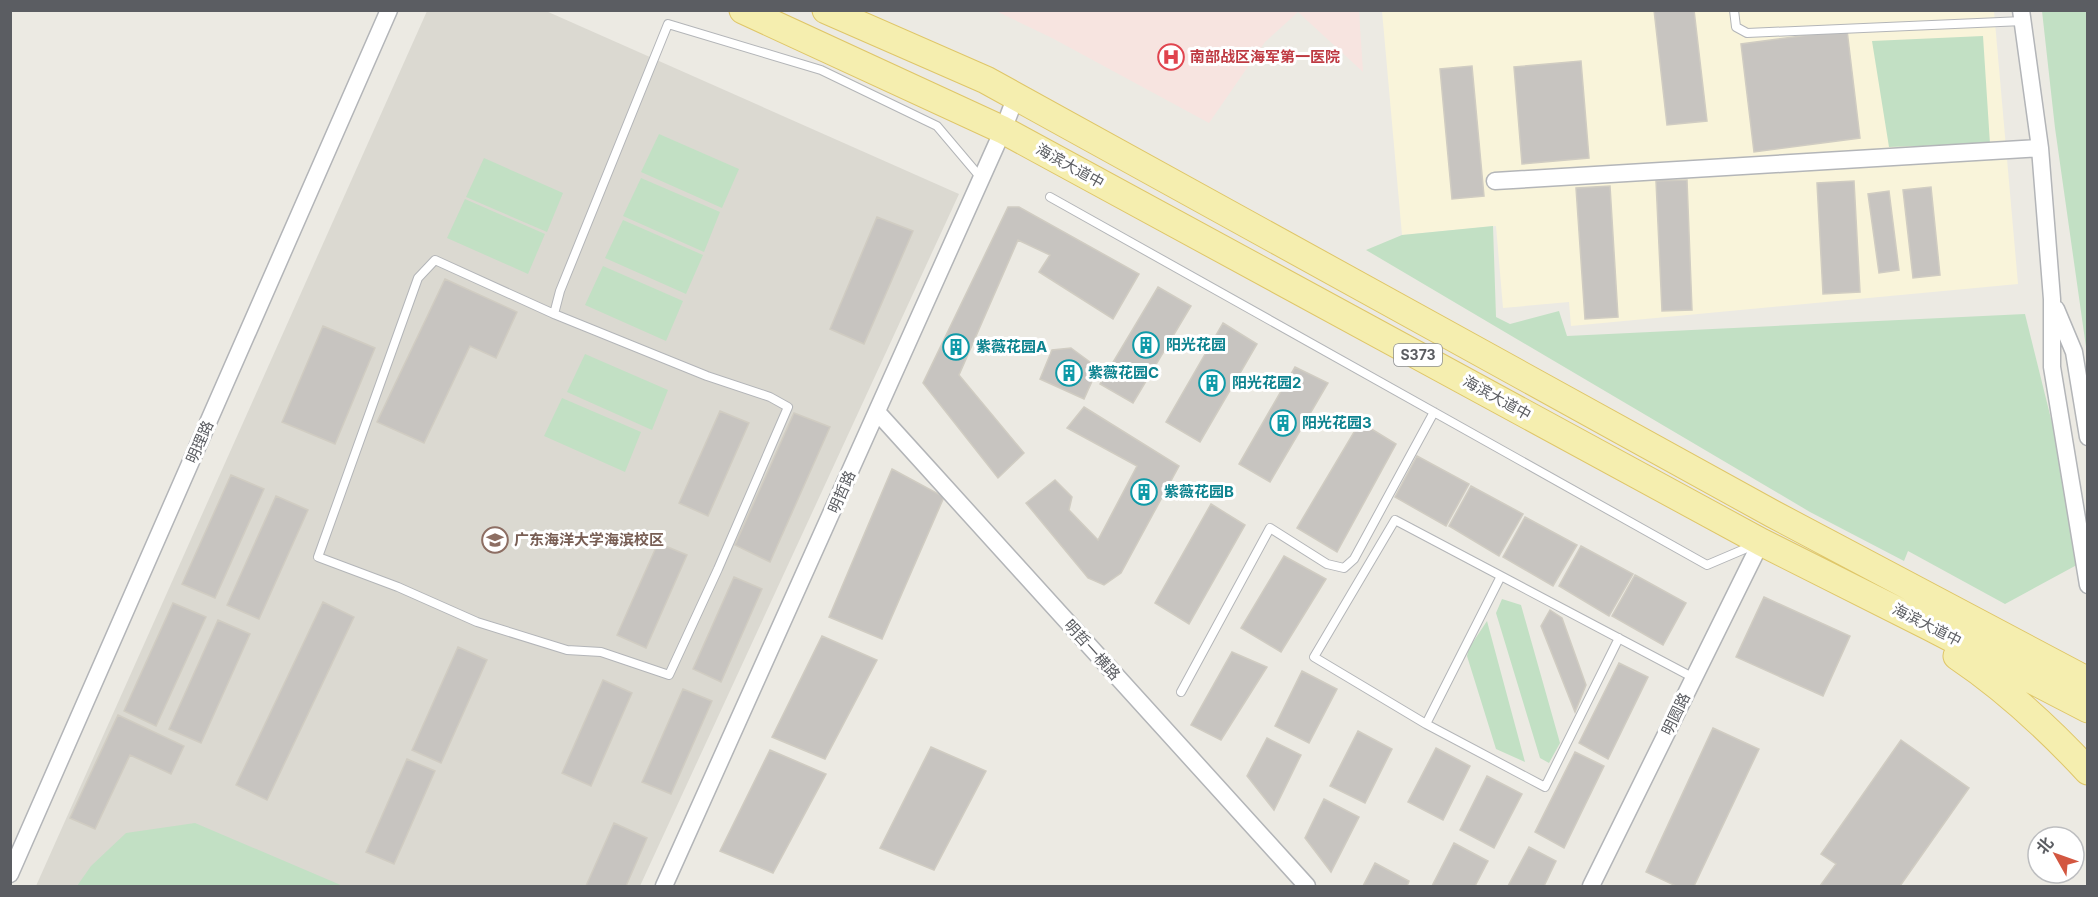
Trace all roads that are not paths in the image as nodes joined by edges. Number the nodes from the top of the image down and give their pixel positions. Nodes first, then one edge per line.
1 (390, 10) edge
2 (743, 10) edge
3 (826, 10) edge
4 (1734, 10) edge
5 (2022, 16) edge
6 (1016, 96) junction
7 (1003, 130) junction
8 (2040, 148) junction
9 (981, 178) junction
10 (1495, 181) dead end
11 (1050, 197) dead end
12 (2052, 299) junction
13 (554, 314) junction
14 (1434, 412) junction
15 (878, 413) junction
16 (2088, 437) edge
17 (1761, 542) junction
18 (1501, 576) junction
19 (2088, 585) edge
20 (1864, 594) junction
21 (1619, 638) junction
22 (1694, 678) junction
23 (2088, 681) edge
24 (1181, 692) dead end
25 (2088, 710) edge
26 (1426, 724) junction
27 (2088, 771) edge
28 (10, 874) edge
29 (664, 886) edge
30 (1307, 886) edge
31 (1591, 886) edge

1 - 28 street, 明理路
2 - 7 main road, 海滨大道中 / S373
3 - 6 main road, 海滨大道中 / S373
4 - 5 lane
5 - 8 street
6 - 7 street, 明哲路
6 - 23 main road, 海滨大道中 / S373
7 - 9 street, 明哲路
7 - 17 main road, 海滨大道中 / S373
8 - 10 street
8 - 12 street
9 - 13 lane
9 - 15 street, 明哲路
11 - 14 lane
12 - 16 street
12 - 19 street
13 - 13 lane
14 - 17 lane
14 - 24 lane
15 - 29 street, 明哲路
15 - 30 street, 明哲一横路
17 - 20 main road, 海滨大道中 / S373
17 - 22 street, 明圆路
18 - 21 lane
18 - 26 lane
18 - 26 lane
20 - 25 main road, 海滨大道中 / S373
20 - 27 main road
21 - 22 lane
21 - 26 lane
22 - 31 street, 明圆路

